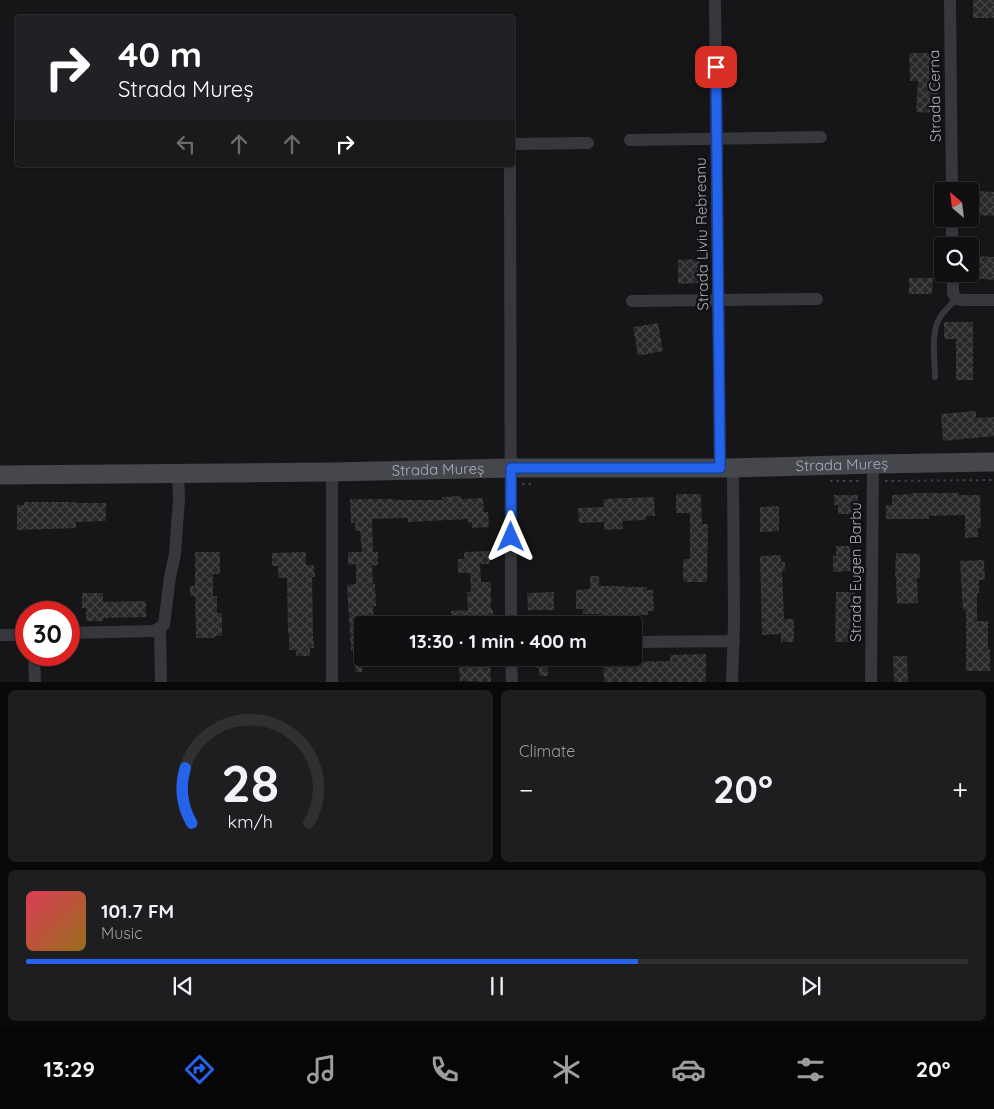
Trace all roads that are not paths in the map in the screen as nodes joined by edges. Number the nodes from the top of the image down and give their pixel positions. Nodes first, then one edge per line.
1 (715, 0) edge
2 (950, 0) edge
3 (820, 137) dead end
4 (717, 139) junction
5 (630, 140) dead end
6 (515, 144) edge
7 (588, 144) dead end
8 (510, 167) edge
9 (952, 182) edge
10 (953, 282) edge
11 (817, 299) dead end
12 (956, 299) junction
13 (718, 300) junction
14 (994, 300) edge
15 (632, 301) dead end
16 (935, 377) dead end
17 (994, 462) edge
18 (727, 468) junction
19 (332, 472) junction
20 (873, 472) junction
21 (178, 473) junction
22 (0, 475) edge
23 (511, 476) junction
24 (511, 616) edge
25 (160, 629) junction
26 (80, 633) edge
27 (0, 635) edge
28 (15, 635) edge
29 (734, 641) junction
30 (642, 642) edge
31 (34, 666) edge
32 (511, 666) edge
33 (35, 682) edge
34 (161, 682) edge
35 (332, 682) edge
36 (512, 682) edge
37 (732, 682) edge
38 (872, 682) edge

1 - 4 street, Strada Liviu Rebreanu
2 - 9 street, Strada Cerna
3 - 4 street
4 - 5 street
4 - 13 street, Strada Liviu Rebreanu
6 - 7 street
8 - 23 street
10 - 12 street
11 - 13 street
12 - 14 street
12 - 16 lane
13 - 15 street
13 - 18 street, Strada Liviu Rebreanu
17 - 20 street, Strada Mureș
18 - 20 street, Strada Mureș
18 - 23 street, Strada Mureș
18 - 29 street, Strada Liviu Rebreanu
19 - 21 street, Strada Mureș
19 - 23 street, Strada Mureș
19 - 35 street
20 - 38 street, Strada Eugen Barbu
21 - 22 street, Strada Mureș
21 - 25 street
23 - 24 street
25 - 26 street
25 - 34 street
27 - 28 street
29 - 30 street
29 - 37 street, Strada Liviu Rebreanu
31 - 33 street
32 - 36 street

